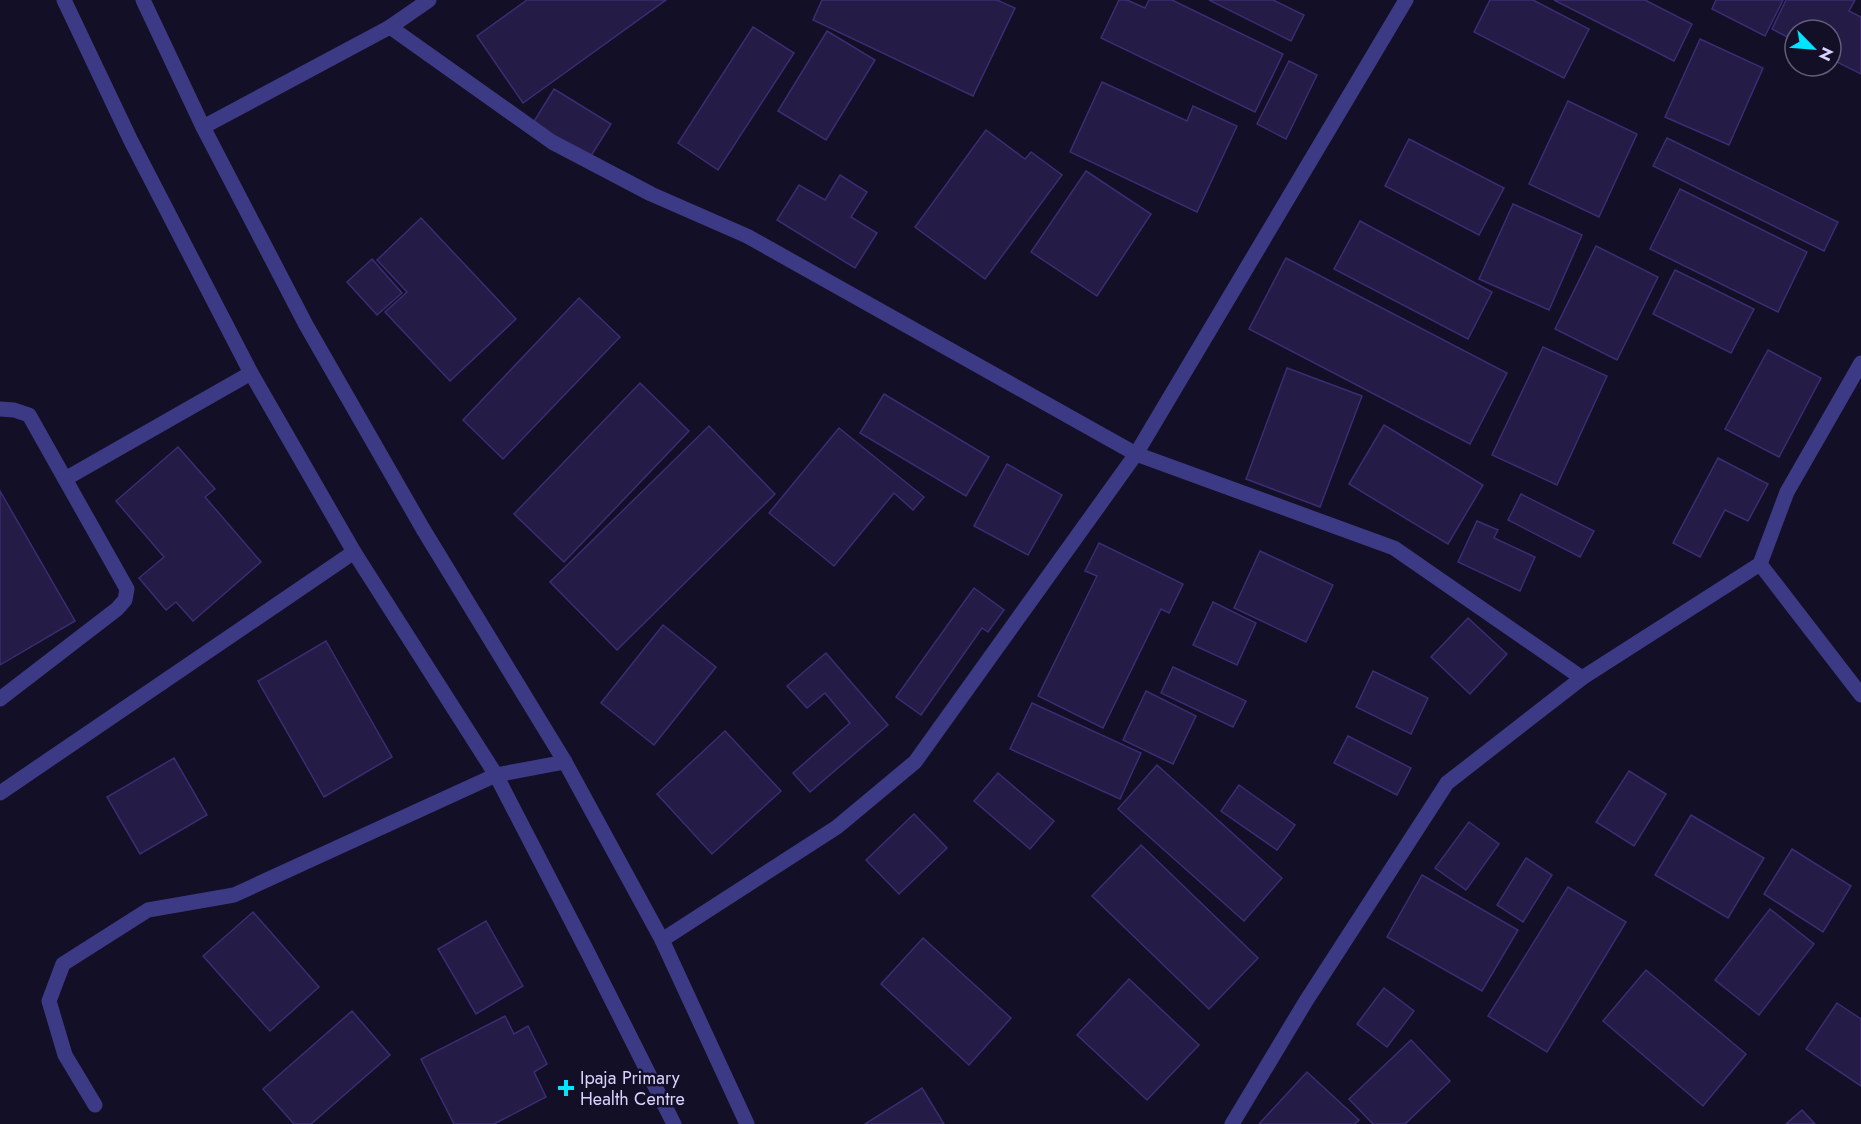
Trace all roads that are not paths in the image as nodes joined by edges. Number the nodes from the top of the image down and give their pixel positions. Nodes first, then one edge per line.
1 (64, 0) edge
2 (143, 0) edge
3 (429, 0) edge
4 (1406, 0) edge
5 (390, 27) junction
6 (203, 127) junction
7 (1861, 363) edge
8 (251, 373) junction
9 (0, 409) edge
10 (1136, 454) junction
11 (65, 479) junction
12 (354, 552) junction
13 (1760, 564) junction
14 (1582, 678) junction
15 (1861, 695) edge
16 (0, 699) edge
17 (565, 762) junction
18 (496, 775) junction
19 (0, 793) edge
20 (662, 940) junction
21 (95, 1105) dead end
22 (674, 1124) edge
23 (747, 1124) edge
24 (1232, 1124) edge

1 - 8 street
2 - 6 street
3 - 5 street
4 - 10 street
5 - 6 street
5 - 10 street
6 - 17 street
7 - 13 street
8 - 11 street
8 - 12 street
9 - 11 street
10 - 14 street
10 - 20 street
11 - 16 street
12 - 18 street
12 - 19 street
13 - 14 street
13 - 15 street
14 - 24 street
17 - 18 street
17 - 20 street
18 - 21 street
18 - 22 street
20 - 23 street

